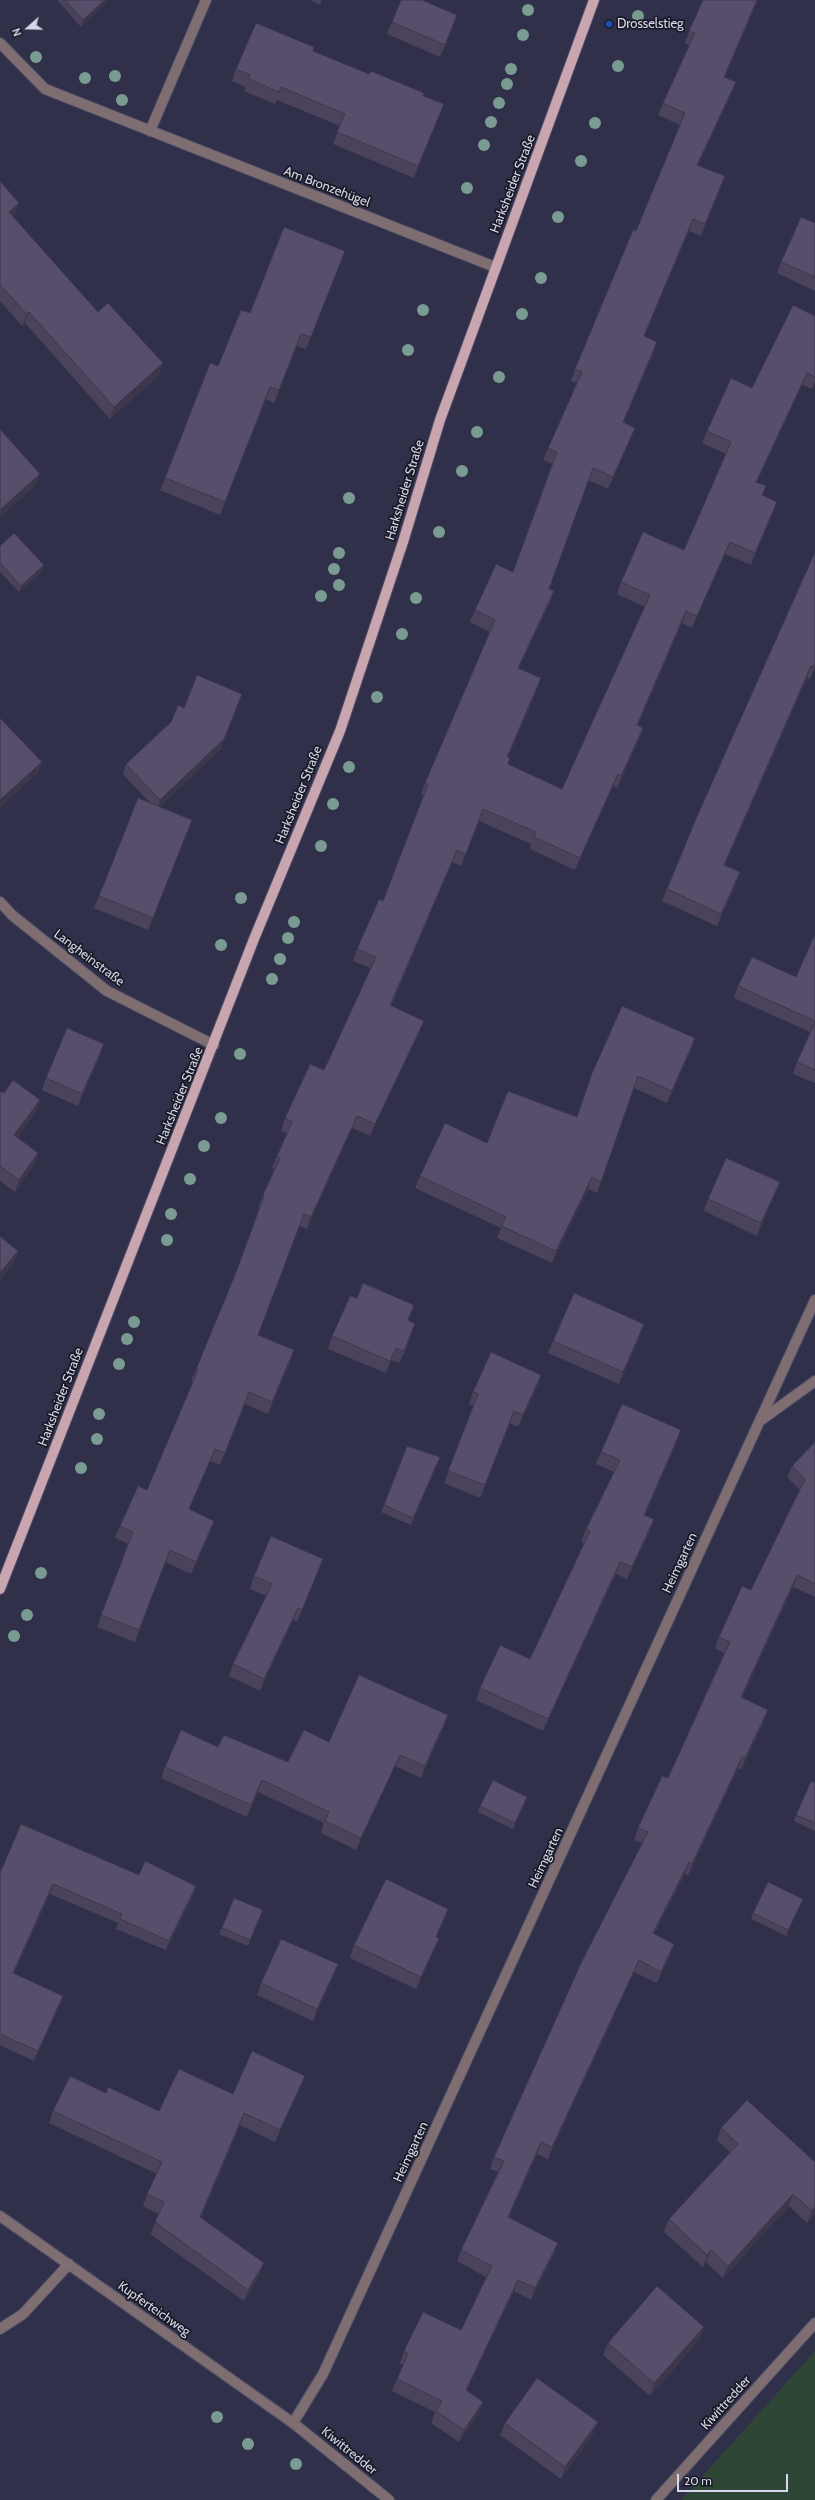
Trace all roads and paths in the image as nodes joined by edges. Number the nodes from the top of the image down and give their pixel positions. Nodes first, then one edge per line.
1 (206, 0) edge
2 (594, 0) edge
3 (0, 43) edge
4 (150, 131) junction
5 (495, 267) junction
6 (0, 902) edge
7 (214, 1045) junction
8 (815, 1300) edge
9 (815, 1381) edge
10 (759, 1422) junction
11 (0, 1589) edge
12 (0, 2216) edge
13 (69, 2264) junction
14 (815, 2323) edge
15 (0, 2329) edge
16 (293, 2423) junction
17 (389, 2500) edge
18 (656, 2500) edge

1 - 4 street
2 - 5 main road, Harksheider Straße
3 - 4 street, Am Bronzehügel
4 - 5 street, Am Bronzehügel
5 - 7 main road, Harksheider Straße
6 - 7 street, Langheinstraße
7 - 11 main road, Harksheider Straße
8 - 10 street, Heimgarten
9 - 10 street
10 - 16 street, Heimgarten
12 - 13 street, Kupferteichweg
13 - 15 street
13 - 16 street, Kupferteichweg
14 - 18 street, Kiwittredder
16 - 17 street, Kiwittredder

